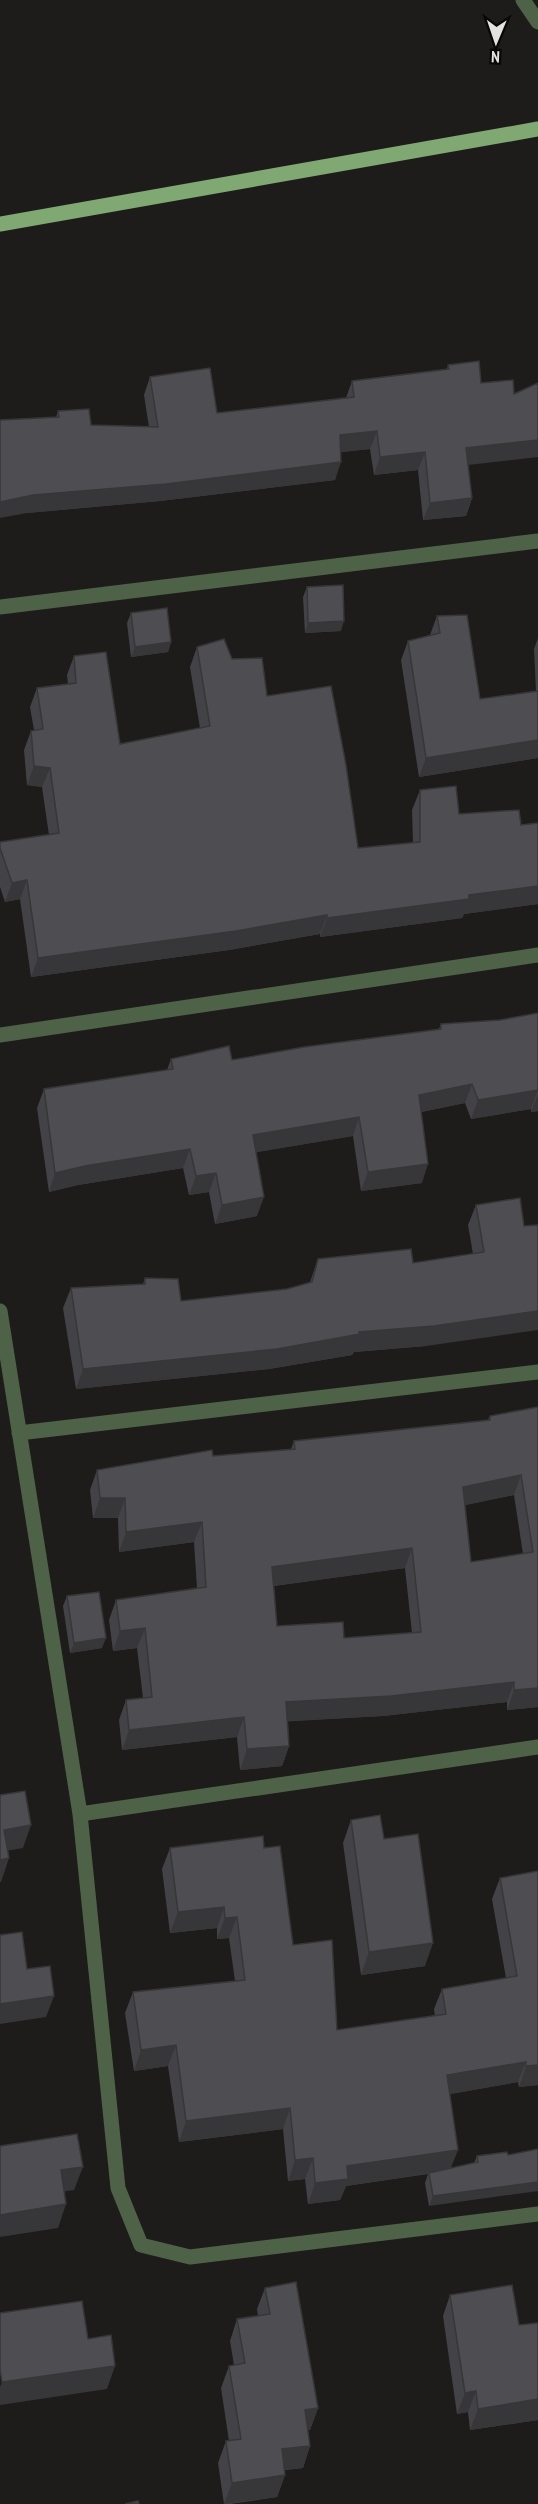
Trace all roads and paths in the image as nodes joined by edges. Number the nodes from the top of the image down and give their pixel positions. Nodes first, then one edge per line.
1 (523, 0) edge
2 (538, 22) edge
3 (538, 129) edge
4 (0, 224) edge
5 (538, 541) edge
6 (0, 607) edge
7 (538, 955) edge
8 (0, 1035) edge
9 (0, 1311) edge
10 (538, 1372) edge
11 (19, 1433) junction
12 (538, 1747) edge
13 (80, 1814) junction
14 (538, 2214) edge

1 - 2 street
3 - 4 main road
5 - 6 street
7 - 8 street
9 - 11 street
10 - 11 street
11 - 13 street
12 - 13 street
13 - 14 street

